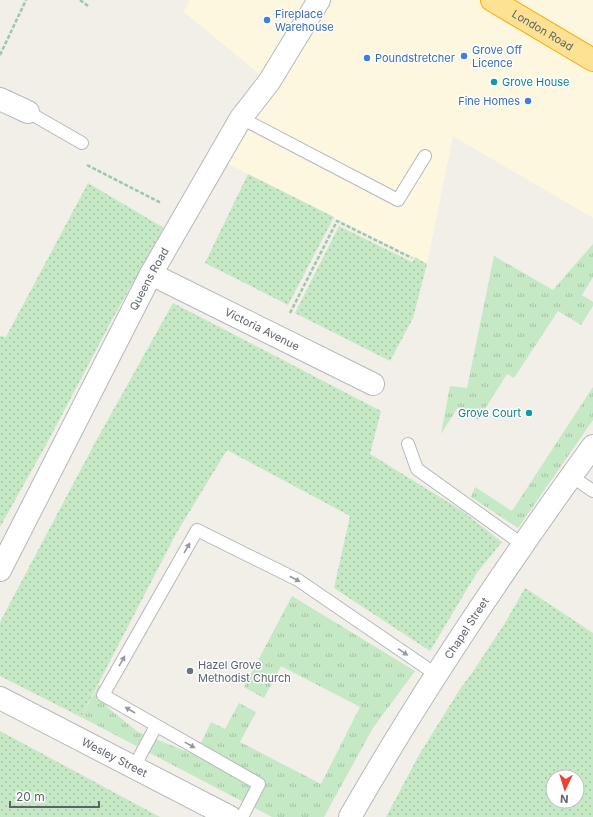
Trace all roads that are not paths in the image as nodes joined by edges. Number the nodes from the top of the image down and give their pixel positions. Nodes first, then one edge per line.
1 (319, 0) edge
2 (492, 0) edge
3 (593, 60) edge
4 (1, 103) edge
5 (28, 112) joint
6 (241, 118) junction
7 (82, 143) dead end
8 (425, 156) dead end
9 (151, 274) junction
10 (373, 384) dead end
11 (408, 444) dead end
12 (593, 446) edge
13 (571, 476) junction
14 (593, 491) edge
15 (523, 545) junction
16 (0, 570) edge
17 (437, 675) junction
18 (0, 698) edge
19 (156, 726) junction
20 (134, 767) junction
21 (230, 817) edge
22 (242, 817) edge
23 (350, 817) edge

1 - 6 street, Queens Road
2 - 3 highway, London Road
4 - 5 street
5 - 7 lane
6 - 8 lane
6 - 9 street, Queens Road
9 - 10 street, Victoria Avenue
9 - 16 street, Queens Road
11 - 15 lane
12 - 13 street, Chapel Street
13 - 14 lane
13 - 15 street, Chapel Street
15 - 17 street, Chapel Street
19 -> 17 lane
17 - 23 street, Chapel Street
18 - 20 street, Wesley Street
19 - 20 lane
19 -> 22 lane
20 - 21 street, Wesley Street

